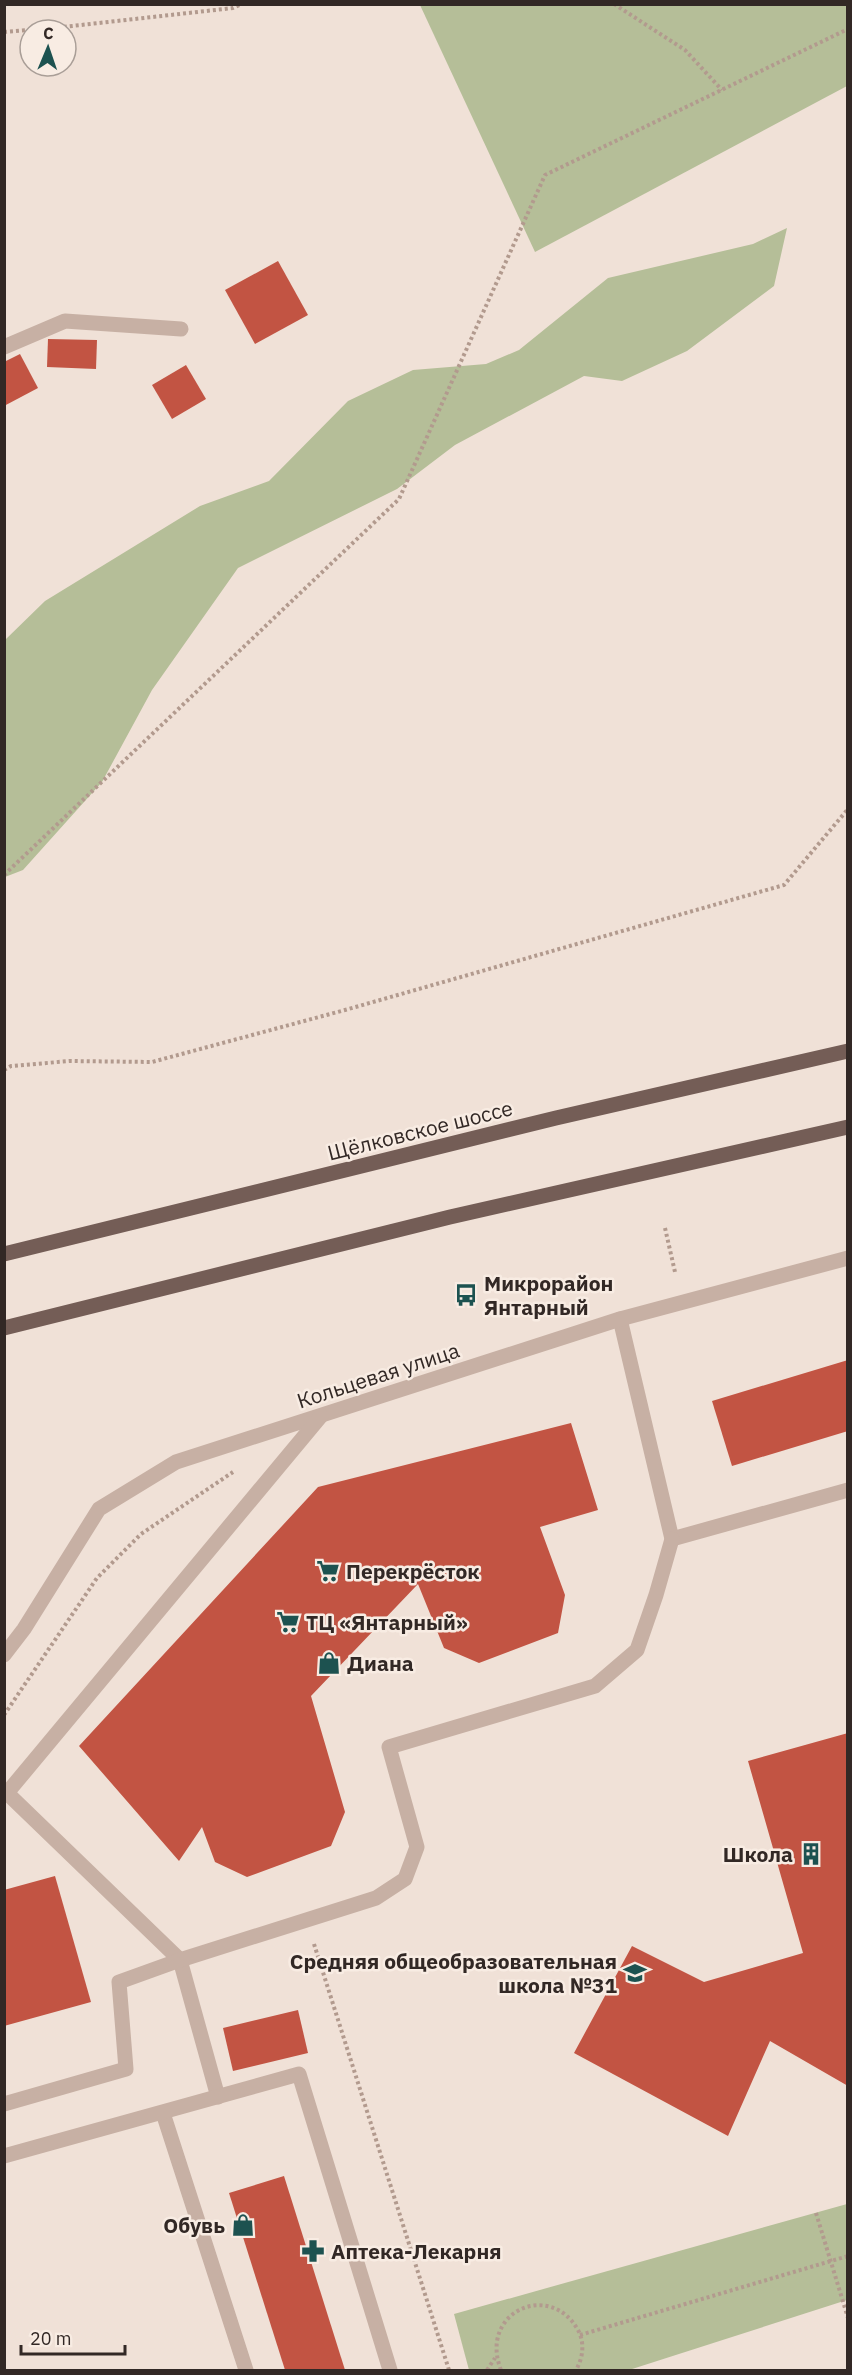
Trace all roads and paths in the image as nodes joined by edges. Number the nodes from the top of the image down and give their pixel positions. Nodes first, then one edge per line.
1 (242, 4) edge
2 (614, 4) edge
3 (848, 29) edge
4 (4, 32) edge
5 (723, 90) junction
6 (181, 329) dead end
7 (4, 347) edge
8 (848, 809) edge
9 (4, 875) edge
10 (848, 1051) edge
11 (4, 1070) edge
12 (848, 1127) edge
13 (665, 1228) dead end
14 (4, 1254) edge
15 (848, 1258) edge
16 (675, 1272) dead end
17 (620, 1319) junction
18 (4, 1328) edge
19 (321, 1415) junction
20 (243, 1466) dead end
21 (848, 1490) edge
22 (672, 1539) junction
23 (4, 1655) edge
24 (4, 1715) edge
25 (307, 1920) junction
26 (180, 1960) junction
27 (218, 2097) junction
28 (4, 2104) edge
29 (163, 2113) junction
30 (4, 2156) edge
31 (816, 2213) dead end
32 (848, 2256) edge
33 (830, 2261) junction
34 (848, 2318) edge
35 (580, 2335) junction
36 (496, 2357) junction
37 (246, 2370) edge
38 (390, 2370) edge
39 (449, 2370) edge
40 (488, 2370) edge
41 (501, 2370) edge
42 (576, 2370) edge

1 - 4 path
2 - 5 path
3 - 5 path
5 - 9 path
6 - 7 street
8 - 11 path
10 - 14 main road, Щёлковское шоссе
12 - 18 main road
13 - 16 path
15 - 17 street, Кольцевая улица
17 - 19 street, Кольцевая улица
17 - 22 street
19 - 23 street, Кольцевая улица
19 - 26 street
20 - 24 path
21 - 22 street
22 - 25 street
25 - 26 street
25 - 39 path
26 - 27 street
26 - 28 street
27 - 29 street
27 - 38 street
29 - 30 street
29 - 37 street
31 - 33 path
32 - 33 path
33 - 34 path
33 - 35 path
35 - 36 path
35 - 42 path
36 - 40 path
36 - 41 path

